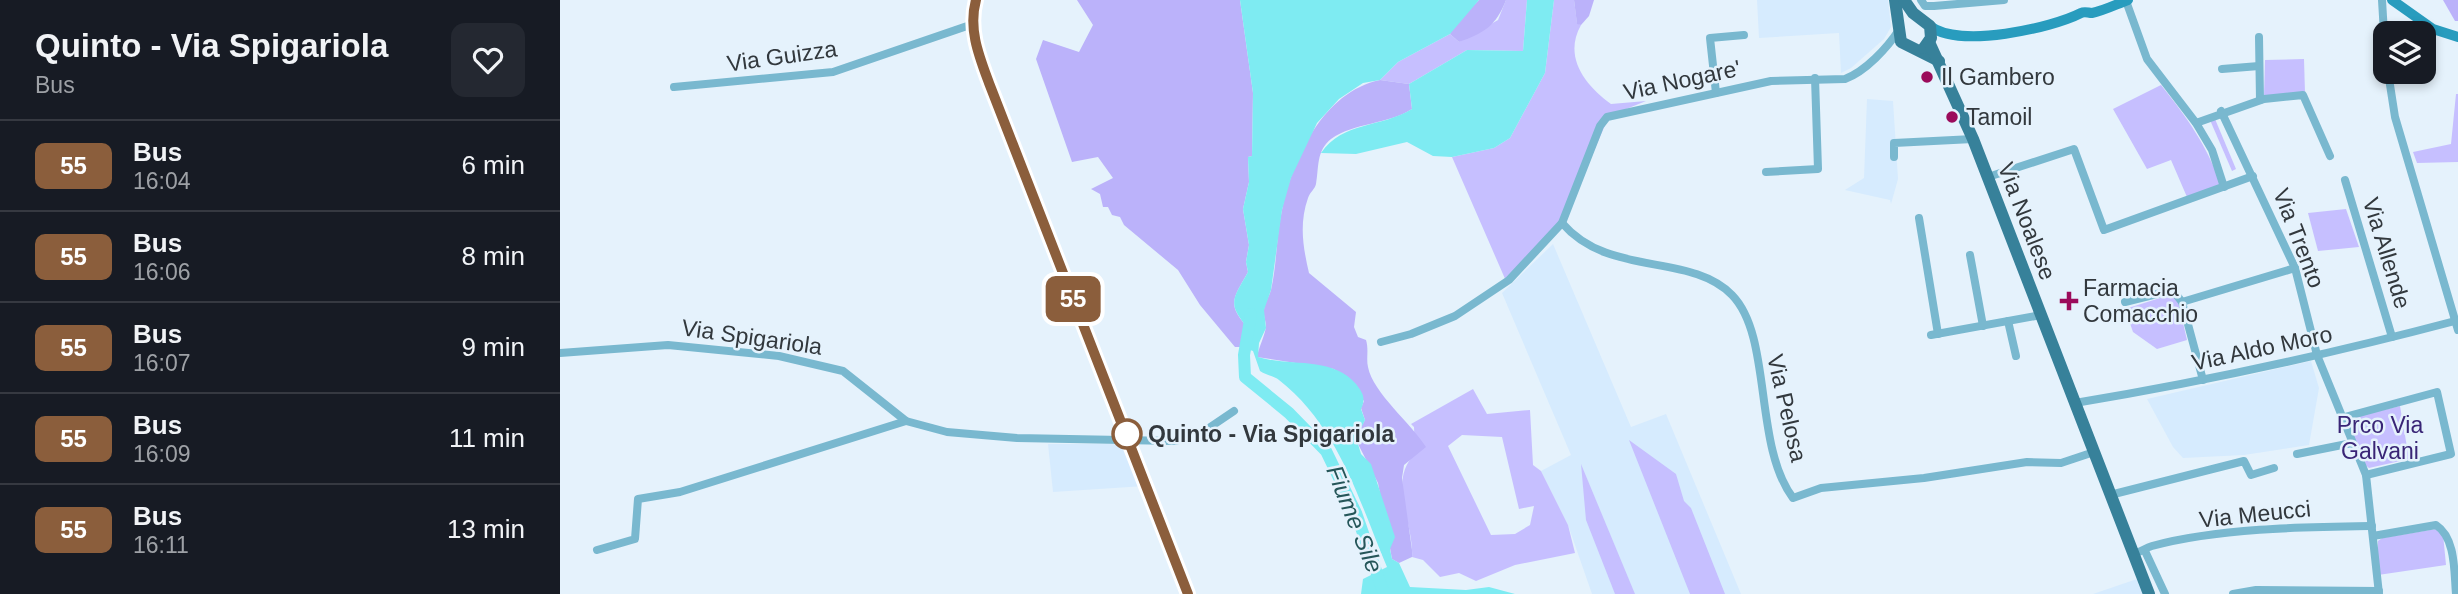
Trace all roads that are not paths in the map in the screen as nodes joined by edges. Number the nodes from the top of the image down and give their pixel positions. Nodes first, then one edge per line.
1 (976, 0) edge
2 (1895, 0) edge
3 (1904, 0) edge
4 (2004, 0) edge
5 (2382, 0) edge
6 (2392, 0) edge
7 (2127, 1) edge
8 (2084, 6) edge
9 (1922, 8) edge
10 (2383, 21) edge
11 (973, 24) junction
12 (1930, 26) junction
13 (1899, 28) junction
14 (1744, 35) dead end
15 (2259, 37) dead end
16 (2458, 37) edge
17 (1938, 45) junction
18 (1912, 49) junction
19 (1882, 50) junction
20 (2259, 66) junction
21 (2222, 69) dead end
22 (1815, 78) junction
23 (2390, 84) edge
24 (674, 87) dead end
25 (1716, 93) junction
26 (2260, 100) junction
27 (2221, 111) junction
28 (2196, 123) junction
29 (1973, 139) junction
30 (2330, 156) dead end
31 (1894, 157) dead end
32 (1766, 172) dead end
33 (2253, 176) junction
34 (1988, 177) junction
35 (2345, 180) dead end
36 (2224, 187) junction
37 (1919, 218) dead end
38 (1562, 223) junction
39 (1970, 256) dead end
40 (2295, 268) junction
41 (2125, 302) dead end
42 (2182, 302) junction
43 (2041, 315) junction
44 (2008, 321) junction
45 (2457, 325) edge
46 (1983, 326) junction
47 (2392, 337) junction
48 (1381, 342) dead end
49 (560, 353) edge
50 (2317, 355) junction
51 (2016, 356) dead end
52 (2203, 380) junction
53 (2075, 403) junction
54 (1234, 411) dead end
55 (2341, 418) junction
56 (906, 421) junction
57 (1129, 441) junction
58 (2352, 443) junction
59 (2094, 452) junction
60 (2297, 454) dead end
61 (2274, 468) dead end
62 (2366, 475) junction
63 (2110, 495) junction
64 (2372, 531) junction
65 (597, 551) dead end
66 (2139, 552) junction
67 (2250, 592) edge
68 (2315, 592) edge
69 (2379, 592) edge
70 (1188, 594) edge
71 (2149, 594) edge
72 (2165, 594) edge
73 (2233, 594) edge
74 (2456, 594) edge

1 - 11 street
2 - 13 main road
3 - 9 main road
4 - 9 street
5 - 10 street
6 - 16 street
7 - 8 street
7 - 28 street
8 - 17 street
9 - 12 main road
9 - 13 main road
11 - 24 street, Via Guizza
11 - 57 street
12 - 17 main road
12 - 17 street
13 - 18 main road
13 - 19 street, Via Nogare'
14 - 25 street
15 - 20 street
17 - 18 main road
17 - 18 main road
17 - 29 main road, Via Noalese
18 - 19 street
19 - 22 street, Via Nogare'
20 - 21 street
20 - 26 street
22 - 25 street, Via Nogare'
22 - 32 street
23 - 45 street
25 - 38 street, Via Nogare'
26 - 27 street
26 - 30 street
27 - 28 street
27 - 33 street, Via Trento
28 - 36 street
29 - 31 street
29 - 34 main road, Via Noalese
33 - 36 street
33 - 40 street, Via Trento
34 - 36 street
34 - 43 main road, Via Noalese
35 - 47 street, Via Allende
37 - 46 street
38 - 48 street, Via Nogare'
38 - 59 street, Via Pelosa
39 - 46 street
40 - 42 street
40 - 50 street, Via Trento
41 - 42 street
42 - 52 street
43 - 44 street
43 - 53 main road, Via Noalese
44 - 46 street
44 - 51 street
45 - 47 street, Via Aldo Moro
47 - 50 street, Via Aldo Moro
49 - 56 street, Via Spigariola
50 - 52 street, Via Aldo Moro
50 - 55 street, Via Trento
52 - 53 street, Via Aldo Moro
53 - 59 main road, Via Noalese
54 - 57 street, Via Spigariola
55 - 58 street, Via Trento
55 - 62 street
56 - 57 street, Via Spigariola
56 - 65 street
57 - 70 street
58 - 60 street
58 - 62 street, Via Trento
59 - 63 main road, Via Noalese
61 - 63 street
62 - 64 street, Via Trento
63 - 66 main road, Via Noalese
64 - 66 street, Via Meucci
64 - 69 street, Via Trento
64 - 74 street, Via Meucci
66 - 71 main road, Via Noalese
66 - 72 street
67 - 68 street
67 - 73 street
68 - 69 street

